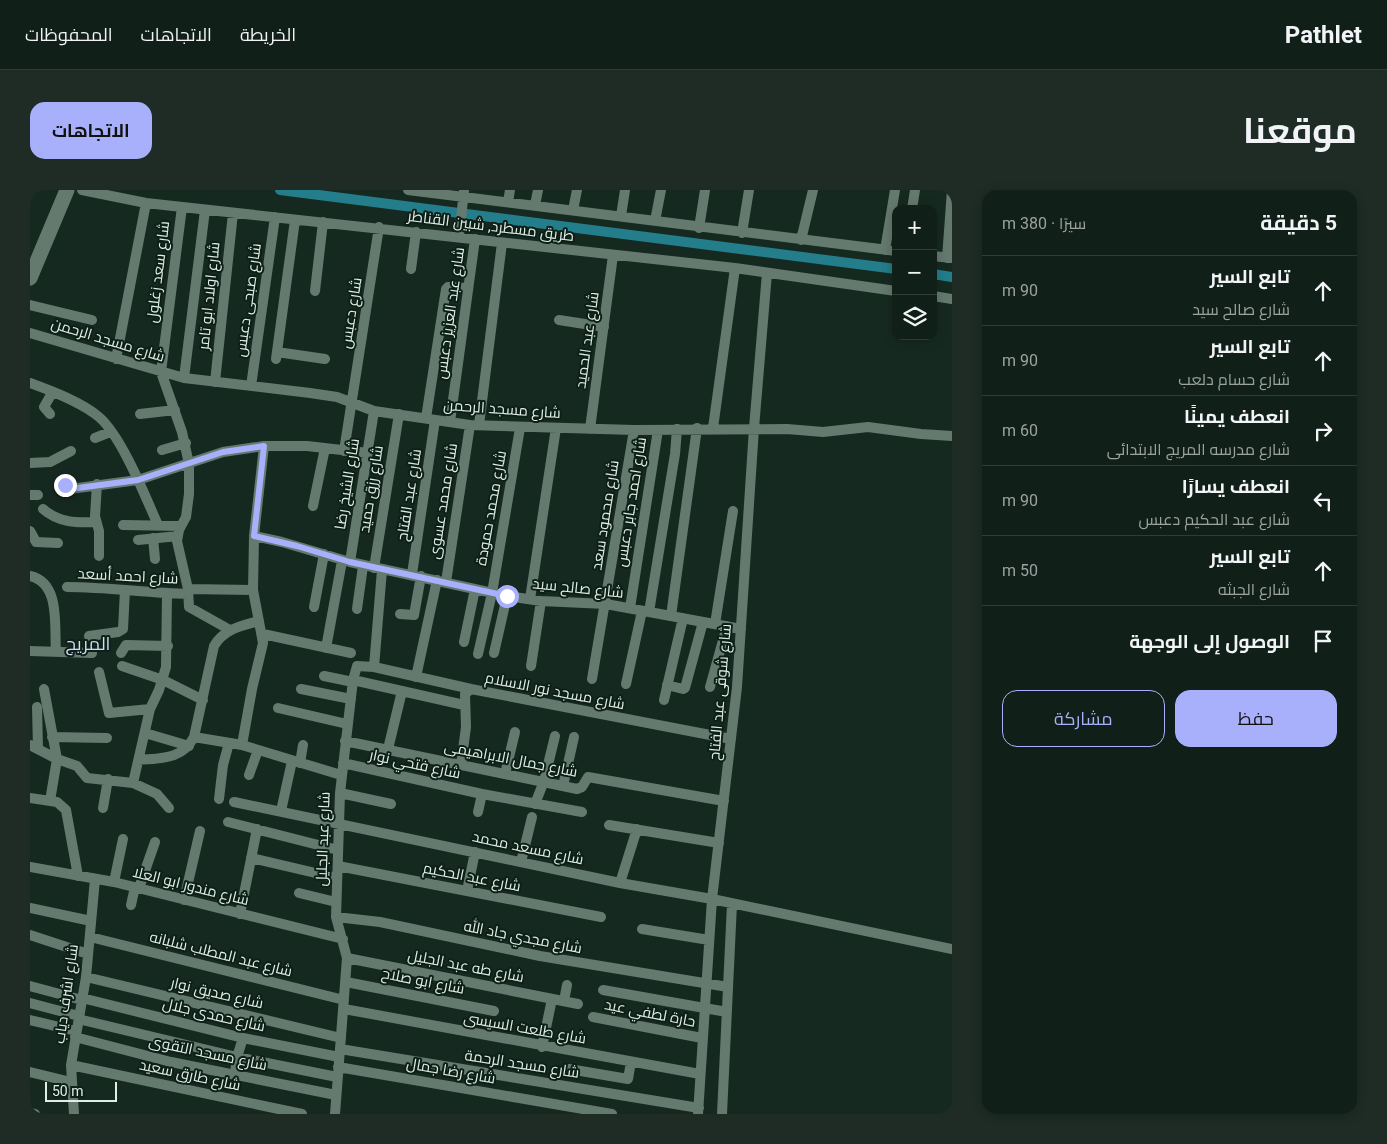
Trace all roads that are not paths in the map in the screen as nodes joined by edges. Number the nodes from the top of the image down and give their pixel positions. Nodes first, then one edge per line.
1 (67, 190) edge
2 (82, 190) edge
3 (408, 190) edge
4 (510, 190) edge
5 (538, 190) edge
6 (577, 190) edge
7 (626, 190) edge
8 (661, 190) edge
9 (705, 190) edge
10 (749, 190) edge
11 (813, 190) edge
12 (895, 190) edge
13 (915, 190) edge
14 (952, 190) edge
15 (463, 197) edge
16 (508, 202) junction
17 (146, 203) junction
18 (535, 205) junction
19 (913, 205) edge
20 (182, 207) junction
21 (205, 210) junction
22 (573, 210) junction
23 (233, 212) junction
24 (621, 216) junction
25 (275, 217) junction
26 (295, 220) junction
27 (655, 221) junction
28 (323, 222) junction
29 (380, 227) junction
30 (699, 228) junction
31 (416, 232) junction
32 (742, 233) junction
33 (459, 236) junction
34 (475, 239) junction
35 (801, 240) junction
36 (502, 243) junction
37 (885, 250) junction
38 (892, 251) edge
39 (613, 255) junction
40 (949, 258) edge
41 (735, 268) junction
42 (411, 269) dead end
43 (767, 272) junction
44 (30, 278) edge
45 (468, 288) junction
46 (892, 290) edge
47 (315, 291) dead end
48 (937, 297) edge
49 (952, 299) edge
50 (30, 305) edge
51 (92, 320) dead end
52 (559, 320) dead end
53 (604, 327) junction
54 (30, 332) edge
55 (116, 359) junction
56 (325, 359) dead end
57 (161, 372) junction
58 (184, 378) junction
59 (215, 382) junction
60 (30, 383) edge
61 (251, 386) junction
62 (52, 393) junction
63 (353, 404) junction
64 (175, 410) junction
65 (374, 411) junction
66 (50, 414) dead end
67 (140, 414) dead end
68 (399, 414) junction
69 (431, 419) junction
70 (450, 422) junction
71 (474, 425) junction
72 (520, 428) junction
73 (556, 428) junction
74 (697, 428) junction
75 (713, 428) junction
76 (754, 428) junction
77 (590, 429) junction
78 (677, 429) junction
79 (634, 430) junction
80 (658, 430) junction
81 (110, 432) junction
82 (952, 436) edge
83 (95, 438) dead end
84 (186, 444) junction
85 (264, 446) junction
86 (325, 448) junction
87 (162, 450) dead end
88 (71, 451) dead end
89 (344, 451) junction
90 (368, 453) junction
91 (30, 463) edge
92 (189, 464) junction
93 (64, 480) dead end
94 (138, 480) junction
95 (97, 484) junction
96 (313, 506) dead end
97 (43, 510) dead end
98 (733, 511) dead end
99 (96, 522) junction
100 (123, 525) dead end
101 (158, 525) junction
102 (30, 531) edge
103 (179, 531) junction
104 (254, 536) junction
105 (153, 538) junction
106 (138, 540) dead end
107 (58, 542) dead end
108 (324, 554) junction
109 (98, 556) dead end
110 (155, 559) dead end
111 (346, 562) junction
112 (363, 566) junction
113 (378, 569) junction
114 (416, 575) junction
115 (30, 576) edge
116 (441, 581) junction
117 (66, 587) dead end
118 (475, 589) junction
119 (125, 590) junction
120 (253, 590) junction
121 (188, 592) junction
122 (492, 593) junction
123 (167, 594) junction
124 (507, 596) junction
125 (530, 599) junction
126 (542, 601) junction
127 (606, 604) junction
128 (314, 606) dead end
129 (630, 608) junction
130 (357, 609) dead end
131 (645, 611) junction
132 (400, 614) dead end
133 (671, 616) junction
134 (683, 618) junction
135 (259, 621) junction
136 (703, 622) junction
137 (715, 624) junction
138 (727, 626) junction
139 (742, 629) junction
140 (230, 630) junction
141 (263, 634) junction
142 (89, 636) dead end
143 (464, 642) dead end
144 (168, 646) junction
145 (326, 648) junction
146 (30, 651) edge
147 (56, 652) junction
148 (92, 653) dead end
149 (122, 653) dead end
150 (351, 653) dead end
151 (494, 653) dead end
152 (478, 654) dead end
153 (122, 666) dead end
154 (531, 666) dead end
155 (374, 667) junction
156 (99, 672) dead end
157 (324, 676) dead end
158 (416, 677) junction
159 (592, 679) dead end
160 (163, 680) junction
161 (353, 681) junction
162 (626, 684) dead end
163 (667, 685) junction
164 (710, 687) dead end
165 (301, 688) dead end
166 (44, 689) dead end
167 (471, 690) junction
168 (402, 691) junction
169 (351, 699) junction
170 (203, 700) junction
171 (664, 700) dead end
172 (464, 705) junction
173 (37, 707) dead end
174 (278, 708) dead end
175 (150, 709) junction
176 (348, 724) junction
177 (515, 732) dead end
178 (145, 733) junction
179 (556, 736) dead end
180 (52, 737) junction
181 (574, 737) dead end
182 (107, 738) dead end
183 (731, 739) junction
184 (345, 741) junction
185 (192, 742) junction
186 (229, 743) junction
187 (242, 745) junction
188 (303, 745) dead end
189 (34, 747) edge
190 (258, 750) junction
191 (388, 750) junction
192 (57, 759) junction
193 (139, 760) junction
194 (296, 762) junction
195 (343, 763) junction
196 (461, 765) junction
197 (506, 774) junction
198 (250, 775) dead end
199 (341, 775) junction
200 (108, 779) junction
201 (544, 781) junction
202 (133, 783) junction
203 (563, 786) junction
204 (340, 792) junction
205 (482, 794) junction
206 (30, 798) edge
207 (219, 799) dead end
208 (50, 800) junction
209 (724, 801) junction
210 (234, 802) dead end
211 (391, 804) dead end
212 (534, 804) junction
213 (102, 808) dead end
214 (169, 808) dead end
215 (281, 811) junction
216 (478, 812) dead end
217 (582, 812) dead end
218 (532, 818) dead end
219 (228, 822) dead end
220 (338, 823) junction
221 (609, 825) dead end
222 (257, 829) junction
223 (637, 829) junction
224 (200, 831) dead end
225 (123, 839) dead end
226 (155, 842) dead end
227 (719, 842) junction
228 (338, 850) junction
229 (475, 852) junction
230 (251, 858) junction
231 (521, 862) junction
232 (338, 866) junction
233 (30, 867) edge
234 (78, 876) junction
235 (95, 878) junction
236 (337, 878) junction
237 (114, 882) junction
238 (620, 883) junction
239 (137, 888) junction
240 (467, 891) junction
241 (299, 893) dead end
242 (712, 899) junction
243 (184, 900) junction
244 (336, 902) junction
245 (732, 904) junction
246 (131, 905) dead end
247 (30, 908) edge
248 (240, 914) junction
249 (336, 917) junction
250 (601, 917) dead end
251 (91, 921) junction
252 (642, 928) dead end
253 (30, 935) edge
254 (90, 937) junction
255 (343, 939) junction
256 (709, 940) junction
257 (952, 949) edge
258 (88, 954) junction
259 (347, 958) junction
260 (86, 977) junction
261 (346, 982) junction
262 (706, 984) junction
263 (30, 986) edge
264 (567, 986) dead end
265 (728, 987) junction
266 (603, 990) dead end
267 (82, 999) junction
268 (552, 999) junction
269 (564, 1001) junction
270 (30, 1003) edge
271 (344, 1004) junction
272 (578, 1004) dead end
273 (704, 1008) junction
274 (494, 1010) dead end
275 (727, 1012) junction
276 (593, 1017) dead end
277 (79, 1018) junction
278 (30, 1020) edge
279 (76, 1034) junction
280 (243, 1038) junction
281 (702, 1038) junction
282 (542, 1047) junction
283 (236, 1057) junction
284 (339, 1058) junction
285 (631, 1062) junction
286 (71, 1065) junction
287 (566, 1071) dead end
288 (30, 1072) edge
289 (235, 1073) junction
290 (700, 1074) junction
291 (71, 1082) junction
292 (336, 1095) junction
293 (698, 1111) edge
294 (30, 1113) edge
295 (35, 1114) edge
296 (74, 1114) edge
297 (302, 1114) edge
298 (335, 1114) edge
299 (612, 1114) edge
300 (722, 1114) edge

1 - 44 street
2 - 17 street, طريق مسطرد, شبين القناطر
3 - 15 street, طريق مسطرد, شبين القناطر
4 - 16 street
5 - 18 street
6 - 22 street
7 - 24 street
8 - 27 street
9 - 30 street
10 - 32 street
11 - 35 street
12 - 37 street
13 - 19 street
14 - 40 street
15 - 16 street, طريق مسطرد, شبين القناطر
15 - 33 street
16 - 18 street, طريق مسطرد, شبين القناطر
17 - 20 street, طريق مسطرد, شبين القناطر
17 - 55 street
18 - 22 street, طريق مسطرد, شبين القناطر
20 - 21 street, طريق مسطرد, شبين القناطر
20 - 57 street, شارع سعد زغلول
21 - 23 street, طريق مسطرد, شبين القناطر
21 - 58 street
22 - 24 street, طريق مسطرد, شبين القناطر
23 - 25 street, طريق مسطرد, شبين القناطر
23 - 59 street, شارع اولاد ابو تامر
24 - 27 street, طريق مسطرد, شبين القناطر
25 - 26 street, طريق مسطرد, شبين القناطر
25 - 61 street, شارع صبحى دعبس
26 - 28 street, طريق مسطرد, شبين القناطر
26 - 56 street
27 - 30 street, طريق مسطرد, شبين القناطر
28 - 29 street, طريق مسطرد, شبين القناطر
28 - 47 street
29 - 31 street, طريق مسطرد, شبين القناطر
29 - 63 street, شارع دعبس
30 - 32 street, طريق مسطرد, شبين القناطر
31 - 33 street, طريق مسطرد, شبين القناطر
31 - 42 street
32 - 35 street, طريق مسطرد, شبين القناطر
33 - 34 street, طريق مسطرد, شبين القناطر
34 - 36 street, طريق مسطرد, شبين القناطر
34 - 45 street, شارع عبد العزيز دعبس
35 - 37 street, طريق مسطرد, شبين القناطر
36 - 39 street, طريق مسطرد, شبين القناطر
36 - 71 street, شارع محمد عسوى
37 - 38 street, طريق مسطرد, شبين القناطر
39 - 41 street, طريق مسطرد, شبين القناطر
39 - 53 street, شارع عبد الحميد
41 - 43 street, طريق مسطرد, شبين القناطر
41 - 75 street
43 - 46 street, طريق مسطرد, شبين القناطر
43 - 76 street, شارع شوقى عبد الفتاح
45 - 69 street, شارع عبد الفتاح
45 - 70 street, شارع عبد العزيز دعبس
48 - 49 street
50 - 51 street
52 - 53 street
53 - 77 street, شارع عبد الحميد
54 - 55 street, شارع مسجد الرحمن
55 - 57 street, شارع مسجد الرحمن
57 - 58 street, شارع مسجد الرحمن
57 - 64 street
58 - 59 street, شارع مسجد الرحمن
59 - 61 street, شارع مسجد الرحمن
60 - 62 street
61 - 63 street, شارع مسجد الرحمن
62 - 66 street
62 - 81 street
63 - 65 street, شارع مسجد الرحمن
63 - 89 street
64 - 67 street
64 - 84 street
65 - 68 street, شارع مسجد الرحمن
65 - 90 street, شارع الشيخ رضا
68 - 69 street, شارع مسجد الرحمن
68 - 113 street, شارع رزق حميد
69 - 70 street, شارع مسجد الرحمن
69 - 114 street, شارع عبد الفتاح
70 - 71 street, شارع مسجد الرحمن
71 - 72 street, شارع مسجد الرحمن
71 - 116 street, شارع محمد عسوى
72 - 73 street, شارع مسجد الرحمن
72 - 122 street, شارع محمد حمودة
73 - 77 street, شارع مسجد الرحمن
73 - 125 street
74 - 75 street, شارع مسجد الرحمن
74 - 78 street, شارع مسجد الرحمن
74 - 133 street
75 - 76 street, شارع مسجد الرحمن
76 - 82 street, شارع مسجد الرحمن
76 - 139 street, شارع شوقى عبد الفتاح
77 - 79 street, شارع مسجد الرحمن
78 - 80 street, شارع مسجد الرحمن
78 - 131 street
79 - 80 street, شارع مسجد الرحمن
79 - 127 street, شارع محمود سعد
80 - 129 street, شارع احمد جابر دعبس
81 - 83 street
81 - 94 street
84 - 87 street
84 - 92 street
85 - 86 street
85 - 92 street
85 - 104 street
86 - 89 street
86 - 96 street
88 - 91 street
89 - 90 street
90 - 111 street, شارع الشيخ رضا
92 - 94 street
92 - 103 street
93 - 95 street
94 - 95 street
94 - 101 street
95 - 99 street
97 - 99 street
98 - 137 street
99 - 109 street
100 - 101 street
101 - 103 street
102 - 107 street
103 - 105 street
103 - 121 street
104 - 108 street, شارع صالح سيد
104 - 120 street
105 - 106 street
105 - 110 street
108 - 111 street, شارع صالح سيد
108 - 128 street
111 - 112 street, شارع صالح سيد
111 - 145 street, شارع الشيخ رضا
112 - 113 street, شارع صالح سيد
112 - 130 street
113 - 114 street, شارع صالح سيد
113 - 155 street, شارع رزق حميد
114 - 116 street, شارع صالح سيد
114 - 132 street, شارع عبد الفتاح
115 - 147 street
116 - 118 street, شارع صالح سيد
116 - 158 street, شارع محمد عسوى
117 - 119 street, شارع احمد أسعد
118 - 122 street, شارع صالح سيد
118 - 143 street
119 - 123 street, شارع احمد أسعد
119 - 142 street
120 - 121 street, شارع احمد أسعد
120 - 135 street
121 - 123 street, شارع احمد أسعد
121 - 140 street
122 - 124 street, شارع صالح سيد
122 - 152 street, شارع محمد حمودة
123 - 144 street
124 - 125 street, شارع صالح سيد
124 - 151 street
125 - 126 street, شارع صالح سيد
126 - 127 street, شارع صالح سيد
126 - 154 street
127 - 129 street, شارع صالح سيد
127 - 159 street, شارع محمود سعد
129 - 131 street, شارع صالح سيد
131 - 133 street, شارع صالح سيد
131 - 162 street
133 - 134 street, شارع صالح سيد
134 - 136 street, شارع صالح سيد
134 - 163 street
135 - 140 street
135 - 141 street
136 - 137 street, شارع صالح سيد
136 - 163 street
137 - 138 street, شارع صالح سيد
138 - 139 street, شارع صالح سيد
138 - 164 street
139 - 183 street, شارع شوقى عبد الفتاح
140 - 170 street
141 - 145 street
141 - 187 street
144 - 149 street
144 - 160 street
145 - 150 street
146 - 147 street
147 - 148 street
153 - 160 street
155 - 158 street, شارع مسجد نور الاسلام
155 - 161 street
156 - 175 street
157 - 161 street
158 - 167 street, شارع مسجد نور الاسلام
160 - 170 street
160 - 175 street
161 - 168 street
161 - 169 street, شارع عبد الجليل
163 - 171 street
165 - 169 street
166 - 180 street
167 - 172 street
167 - 183 street, شارع مسجد نور الاسلام
168 - 172 street
168 - 191 street
169 - 176 street, شارع عبد الجليل
170 - 185 street
172 - 196 street
173 - 189 street
174 - 176 street
175 - 178 street
176 - 184 street, شارع عبد الجليل
177 - 197 street
178 - 185 street
178 - 193 street
179 - 201 street
180 - 182 street
180 - 192 street
181 - 203 street
183 - 209 street, شارع شوقى عبد الفتاح
184 - 191 street, شارع جمال الابراهيمى
184 - 195 street, شارع عبد الجليل
185 - 186 street
185 - 193 street
186 - 187 street
186 - 207 street
187 - 190 street
188 - 194 street
189 - 192 street
190 - 194 street
190 - 198 street
191 - 196 street, شارع جمال الابراهيمى
192 - 200 street
192 - 208 street
193 - 202 street
194 - 199 street
194 - 215 street
195 - 199 street, شارع عبد الجليل
195 - 205 street, شارع فتحي نوار
196 - 197 street, شارع جمال الابراهيمى
197 - 201 street, شارع جمال الابراهيمى
199 - 204 street, شارع عبد الجليل
200 - 202 street
200 - 213 street
201 - 203 street, شارع جمال الابراهيمى
201 - 212 street
202 - 214 street
203 - 209 street, شارع جمال الابراهيمى
204 - 211 street
204 - 220 street, شارع عبد الجليل
205 - 212 street, شارع فتحي نوار
205 - 216 street
206 - 208 street
208 - 234 street
209 - 227 street, شارع شوقى عبد الفتاح
210 - 215 street, شارع مسعد محمد
212 - 217 street, شارع فتحي نوار
215 - 220 street, شارع مسعد محمد
218 - 231 street
219 - 222 street
220 - 228 street, شارع عبد الجليل
220 - 229 street, شارع مسعد محمد
221 - 223 street
222 - 228 street
222 - 230 street
223 - 227 street
223 - 238 street
224 - 243 street
225 - 237 street
226 - 239 street
227 - 242 street, شارع شوقى عبد الفتاح
228 - 232 street, شارع عبد الجليل
229 - 231 street, شارع مسعد محمد
229 - 240 street
230 - 236 street
230 - 248 street
231 - 238 street, شارع مسعد محمد
232 - 236 street, شارع عبد الجليل
232 - 240 street, شارع عبد الحكيم
233 - 234 street, شارع مندور ابو العلا
234 - 235 street, شارع مندور ابو العلا
235 - 237 street, شارع مندور ابو العلا
235 - 251 street, شارع اشرف دياب
236 - 244 street, شارع عبد الجليل
237 - 239 street, شارع مندور ابو العلا
238 - 242 street, شارع مسعد محمد
239 - 243 street, شارع مندور ابو العلا
239 - 246 street
240 - 250 street, شارع عبد الحكيم
241 - 244 street
242 - 245 street, شارع مسعد محمد
242 - 256 street, شارع شوقى عبد الفتاح
243 - 248 street, شارع مندور ابو العلا
244 - 249 street, شارع عبد الجليل
245 - 257 street, شارع مسعد محمد
245 - 265 street
247 - 251 street
248 - 255 street, شارع مندور ابو العلا
249 - 255 street
249 - 262 street, شارع مجدي جاد الله
251 - 254 street, شارع اشرف دياب
252 - 256 street
253 - 258 street
254 - 258 street, شارع اشرف دياب
254 - 271 street, شارع عبد المطلب شلبانه
255 - 259 street
256 - 262 street, شارع شوقى عبد الفتاح
258 - 260 street, شارع اشرف دياب
259 - 261 street
259 - 268 street, شارع طه عبد الجليل
260 - 267 street, شارع اشرف دياب
260 - 284 street, شارع صديق نوار
261 - 271 street
261 - 274 street, شارع ابو صلاح
262 - 265 street, شارع مجدي جاد الله
262 - 273 street, شارع شوقى عبد الفتاح
263 - 267 street, شارع حمدى جلال
264 - 269 street
265 - 275 street
266 - 273 street
267 - 277 street, شارع اشرف دياب
267 - 280 street, شارع حمدى جلال
268 - 269 street, شارع طه عبد الجليل
268 - 282 street
269 - 272 street, شارع طه عبد الجليل
270 - 277 street
271 - 282 street, شارع طلعت السيسى
271 - 284 street
273 - 275 street
273 - 281 street, شارع شوقى عبد الفتاح
275 - 300 street
276 - 281 street, حارة لطفي عيد
277 - 279 street, شارع اشرف دياب
277 - 283 street
278 - 279 street, شارع مسجد التقوى
279 - 286 street, شارع اشرف دياب
279 - 289 street, شارع مسجد التقوى
280 - 283 street
280 - 284 street, شارع حمدى جلال
281 - 290 street, شارع شوقى عبد الفتاح
282 - 285 street, شارع طلعت السيسى
283 - 284 street
283 - 289 street
284 - 292 street
284 - 293 street, شارع مسجد الرحمة
284 - 299 street, شارع رضا جمال
285 - 287 street
285 - 290 street, شارع طلعت السيسى
286 - 291 street, شارع اشرف دياب
286 - 297 street, شارع طارق سعيد
288 - 291 street
289 - 292 street, شارع مسجد التقوى
290 - 293 street, شارع شوقى عبد الفتاح
291 - 296 street, شارع اشرف دياب
292 - 298 street
294 - 295 street

